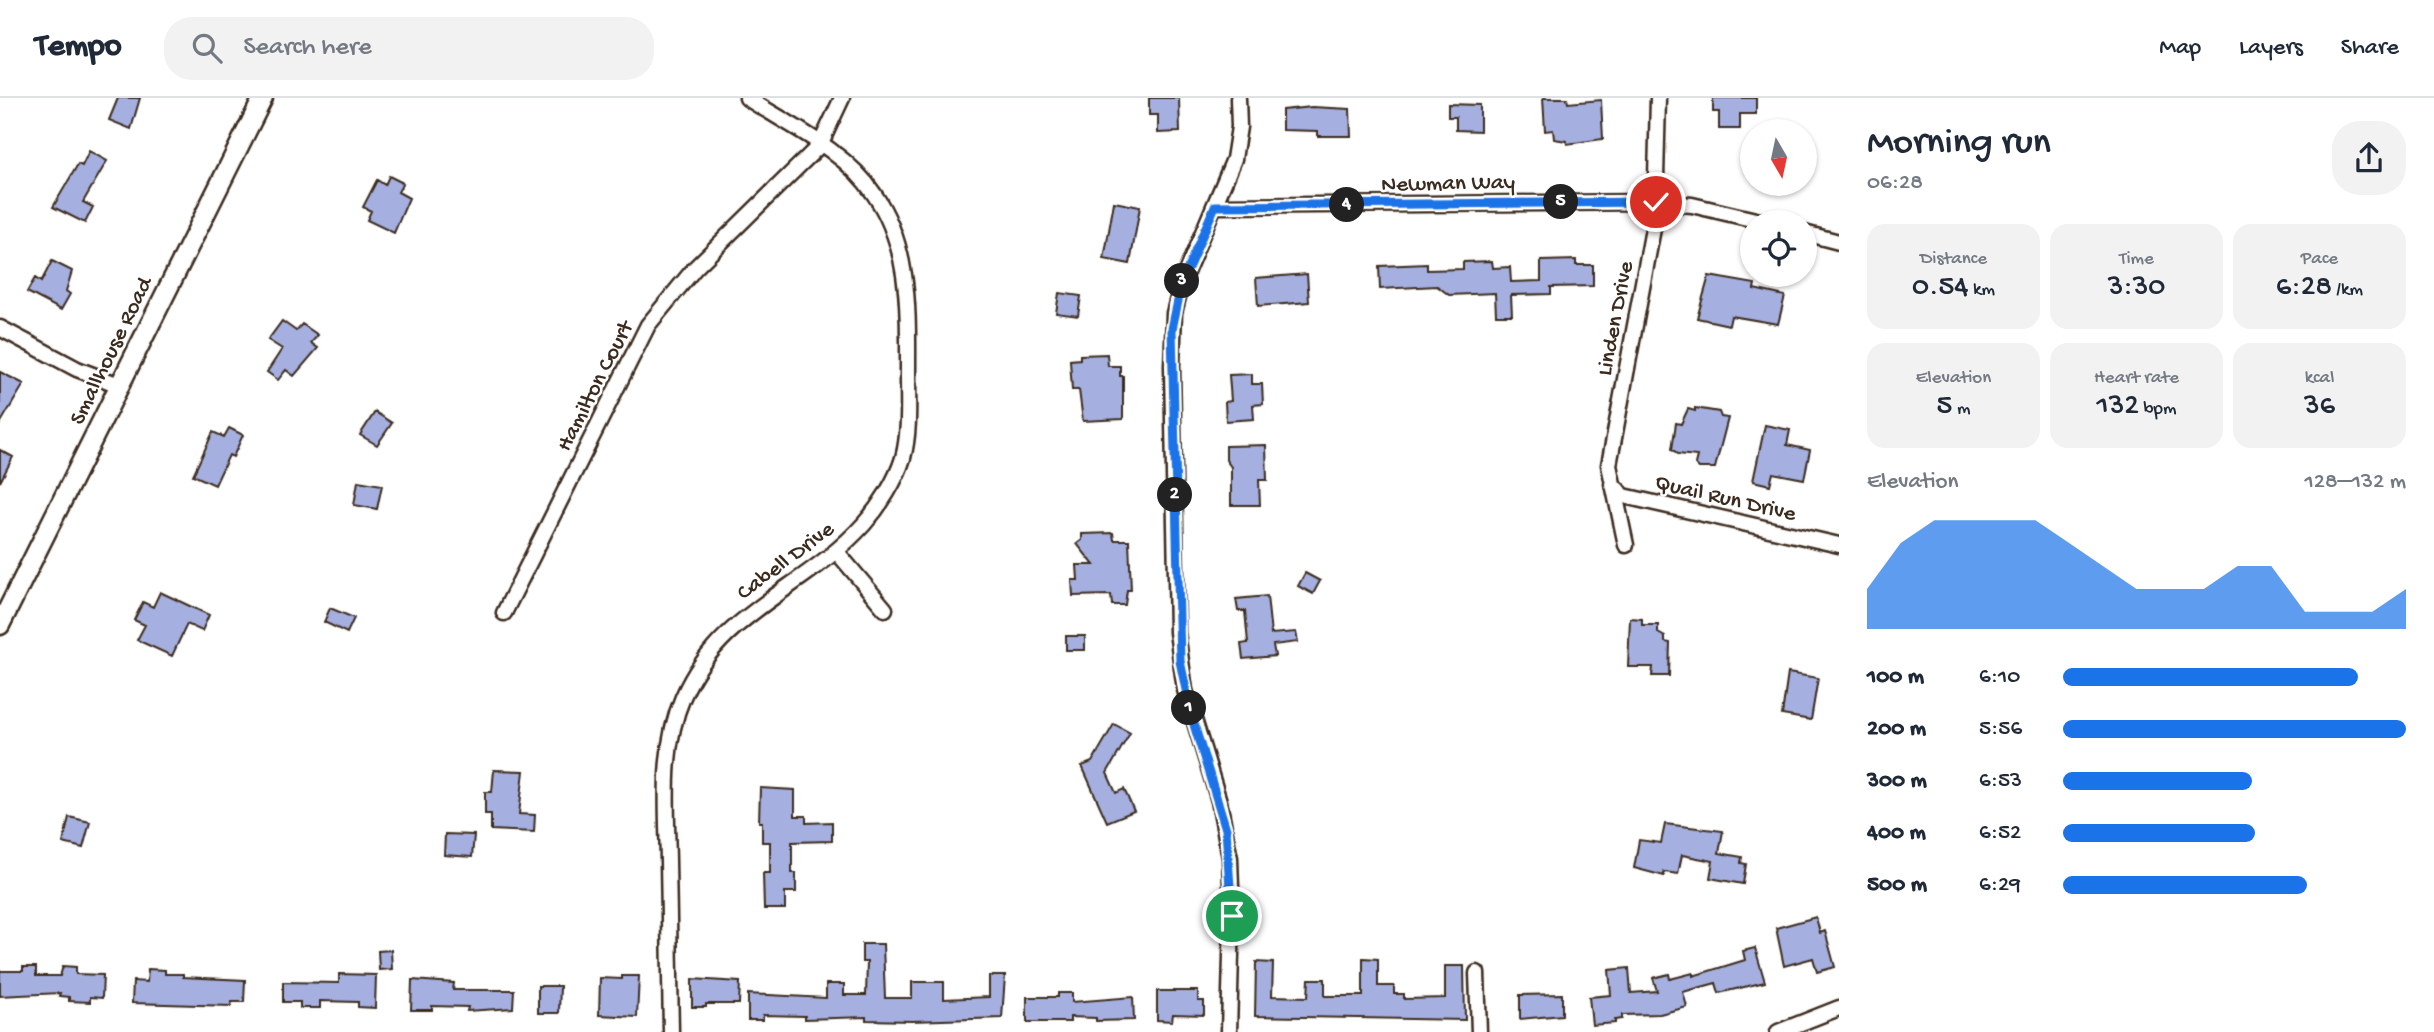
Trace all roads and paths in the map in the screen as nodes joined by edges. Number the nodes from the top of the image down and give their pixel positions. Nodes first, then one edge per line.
1 (263, 98) edge
2 (747, 98) edge
3 (842, 98) edge
4 (1238, 98) edge
5 (1658, 98) edge
6 (820, 145) junction
7 (1656, 202) junction
8 (1215, 206) junction
9 (1740, 216) edge
10 (1817, 236) edge
11 (1839, 242) edge
12 (0, 328) edge
13 (119, 385) junction
14 (1610, 480) junction
15 (1626, 545) dead end
16 (1839, 545) edge
17 (837, 552) junction
18 (5, 604) edge
19 (885, 609) dead end
20 (504, 613) dead end
21 (0, 625) edge
22 (1477, 973) dead end
23 (1839, 1008) edge
24 (671, 1032) edge
25 (1229, 1032) edge
26 (1479, 1032) edge
27 (1778, 1032) edge

1 - 13 street, Smallhouse Road
2 - 6 street, Cabell Drive
3 - 6 street
4 - 8 street
5 - 7 street, Linden Drive
6 - 17 street, Cabell Drive
6 - 20 street, Hamilton Court
7 - 8 street, Newman Way
7 - 9 street, Newman Way
7 - 14 street, Linden Drive
8 - 25 street
10 - 11 street
12 - 13 street
13 - 18 street, Smallhouse Road
14 - 15 street, Linden Drive
14 - 16 street, Quail Run Drive
17 - 19 street
17 - 24 street, Cabell Drive
18 - 21 street, Smallhouse Road
22 - 26 street
23 - 27 street

